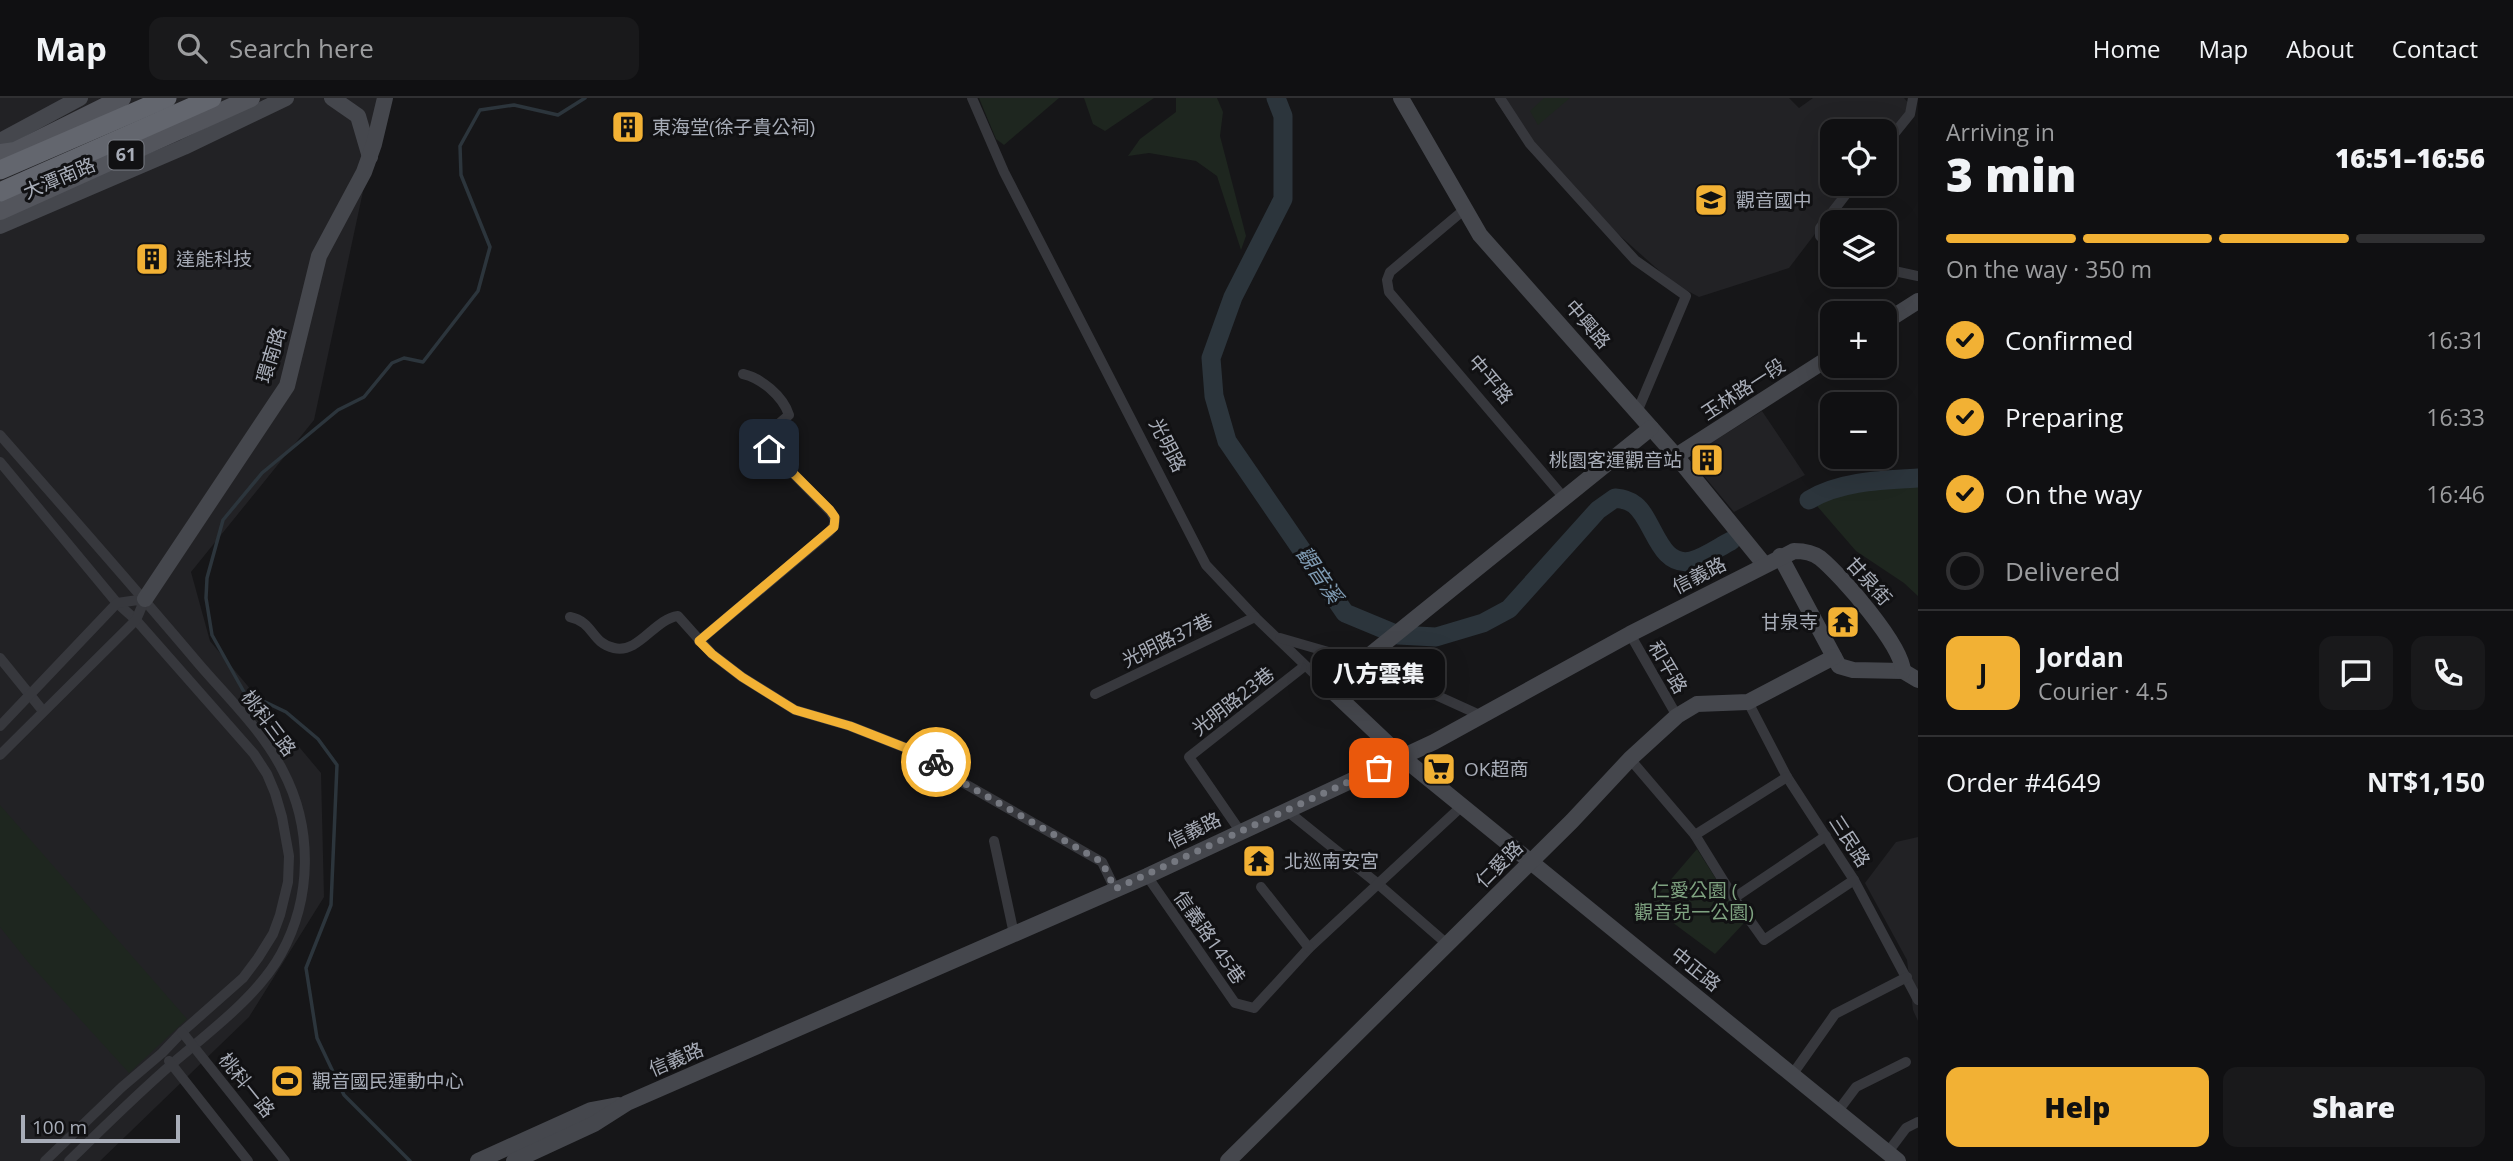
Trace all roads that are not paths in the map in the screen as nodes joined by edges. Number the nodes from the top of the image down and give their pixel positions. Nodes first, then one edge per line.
1 (80, 98) edge
2 (122, 98) edge
3 (167, 98) edge
4 (212, 98) edge
5 (251, 98) edge
6 (286, 98) edge
7 (332, 98) edge
8 (385, 98) edge
9 (972, 98) edge
10 (1401, 98) edge
11 (1500, 98) edge
12 (1913, 98) edge
13 (1897, 130) edge
14 (0, 141) edge
15 (0, 153) edge
16 (370, 157) junction
17 (0, 170) edge
18 (0, 192) edge
19 (1845, 196) edge
20 (1465, 209) junction
21 (1834, 210) edge
22 (0, 211) edge
23 (0, 226) edge
24 (1897, 272) edge
25 (1918, 276) edge
26 (1918, 301) edge
27 (1897, 314) edge
28 (1820, 364) edge
29 (743, 374) dead end
30 (1637, 412) junction
31 (1651, 428) junction
32 (0, 435) edge
33 (1676, 456) junction
34 (0, 462) edge
35 (1565, 499) junction
36 (1780, 556) junction
37 (1764, 564) junction
38 (145, 599) junction
39 (117, 603) junction
40 (570, 617) dead end
41 (1255, 617) junction
42 (136, 620) junction
43 (1630, 634) junction
44 (1278, 637) junction
45 (699, 641) junction
46 (1369, 657) junction
47 (1834, 657) junction
48 (0, 658) edge
49 (1303, 668) dead end
50 (1903, 671) junction
51 (1918, 680) edge
52 (1329, 688) junction
53 (1095, 694) dead end
54 (29, 696) junction
55 (1748, 702) junction
56 (43, 711) junction
57 (1482, 716) junction
58 (1677, 716) junction
59 (0, 726) edge
60 (0, 755) edge
61 (1402, 757) junction
62 (1630, 759) junction
63 (1787, 776) junction
64 (1462, 806) junction
65 (1286, 810) junction
66 (1240, 831) junction
67 (1695, 835) junction
68 (1826, 836) junction
69 (994, 841) dead end
70 (1531, 862) junction
71 (1147, 876) junction
72 (1854, 880) junction
73 (1378, 884) junction
74 (1261, 887) dead end
75 (1115, 889) junction
76 (1734, 898) junction
77 (1014, 934) junction
78 (1447, 944) junction
79 (1309, 948) junction
80 (1907, 977) junction
81 (1918, 1000) edge
82 (182, 1032) junction
83 (193, 1046) junction
84 (162, 1053) junction
85 (1906, 1062) dead end
86 (172, 1065) junction
87 (1792, 1075) junction
88 (627, 1103) junction
89 (1838, 1111) junction
90 (1918, 1122) edge
91 (1893, 1157) edge
92 (45, 1161) edge
93 (69, 1161) edge
94 (248, 1161) edge
95 (285, 1161) edge
96 (478, 1161) edge
97 (514, 1161) edge
98 (1227, 1161) edge

1 - 14 street
2 - 15 main road
3 - 17 highway, 61
4 - 18 highway, 61
5 - 22 main road, 61
6 - 23 street, 大潭南路
7 - 16 street
8 - 16 street, 環南路
9 - 41 street, 光明路
10 - 20 street, 中興路
11 - 30 street
12 - 13 street
16 - 38 street, 環南路
19 - 21 street
20 - 30 street, 中興路
20 - 35 street, 中平路
24 - 25 street
26 - 27 street
28 - 33 street, 玉林路一段
29 - 45 street
30 - 31 street, 中興路
31 - 33 street, 中興路
31 - 35 street
32 - 38 street, 桃科三路
33 - 37 street, 中興路
34 - 39 street, 桃科三路
35 - 46 street
36 - 37 street, 甘泉街
36 - 47 street
36 - 50 street, 甘泉街
37 - 43 street, 信義路
38 - 39 street
38 - 42 street, 環南路
38 - 83 street, 桃科三路
39 - 42 street, 桃科三路
39 - 54 street
40 - 45 street
41 - 44 street, 光明路
41 - 53 street, 光明路37巷
42 - 56 street, 環南路
42 - 82 street, 桃科三路
43 - 57 street, 信義路
43 - 58 street, 和平路
44 - 46 street
44 - 52 street, 光明路
45 - 75 street
46 - 52 street
46 - 57 street
47 - 50 street
47 - 55 street, 仁愛路
48 - 54 street
49 - 66 street, 光明路23巷
50 - 51 street
52 - 61 street, 光明路
54 - 56 street
54 - 59 street
55 - 58 street, 仁愛路
55 - 63 street, 三民路
56 - 60 street, 環南路
57 - 61 street, 信義路
58 - 62 street, 仁愛路
61 - 64 street, 中正路
61 - 65 street, 信義路
62 - 67 street
62 - 70 street, 仁愛路
63 - 67 street
63 - 68 street, 三民路
64 - 70 street, 中正路
64 - 73 street
65 - 66 street, 信義路
65 - 73 street
66 - 71 street, 信義路
67 - 76 street
68 - 72 street, 三民路
68 - 76 street
69 - 77 street
70 - 78 street, 仁愛路
70 - 87 street, 中正路
71 - 75 street, 信義路
71 - 79 street, 信義路145巷
72 - 76 street
72 - 80 street, 三民路
73 - 78 street
73 - 79 street
74 - 79 street
75 - 77 street, 信義路
77 - 88 street, 信義路
78 - 98 street, 仁愛路
80 - 81 street, 三民路
80 - 87 street
82 - 83 street, 桃科一路
82 - 84 street, 桃科三路
83 - 86 street, 桃科三路
83 - 95 street, 桃科一路
84 - 86 street
84 - 92 street, 桃科三路
85 - 89 street
86 - 93 street, 桃科三路
86 - 94 street
87 - 89 street, 中正路
88 - 96 street, 信義路
88 - 97 street, 信義路
89 - 91 street, 中正路
90 - 91 street

